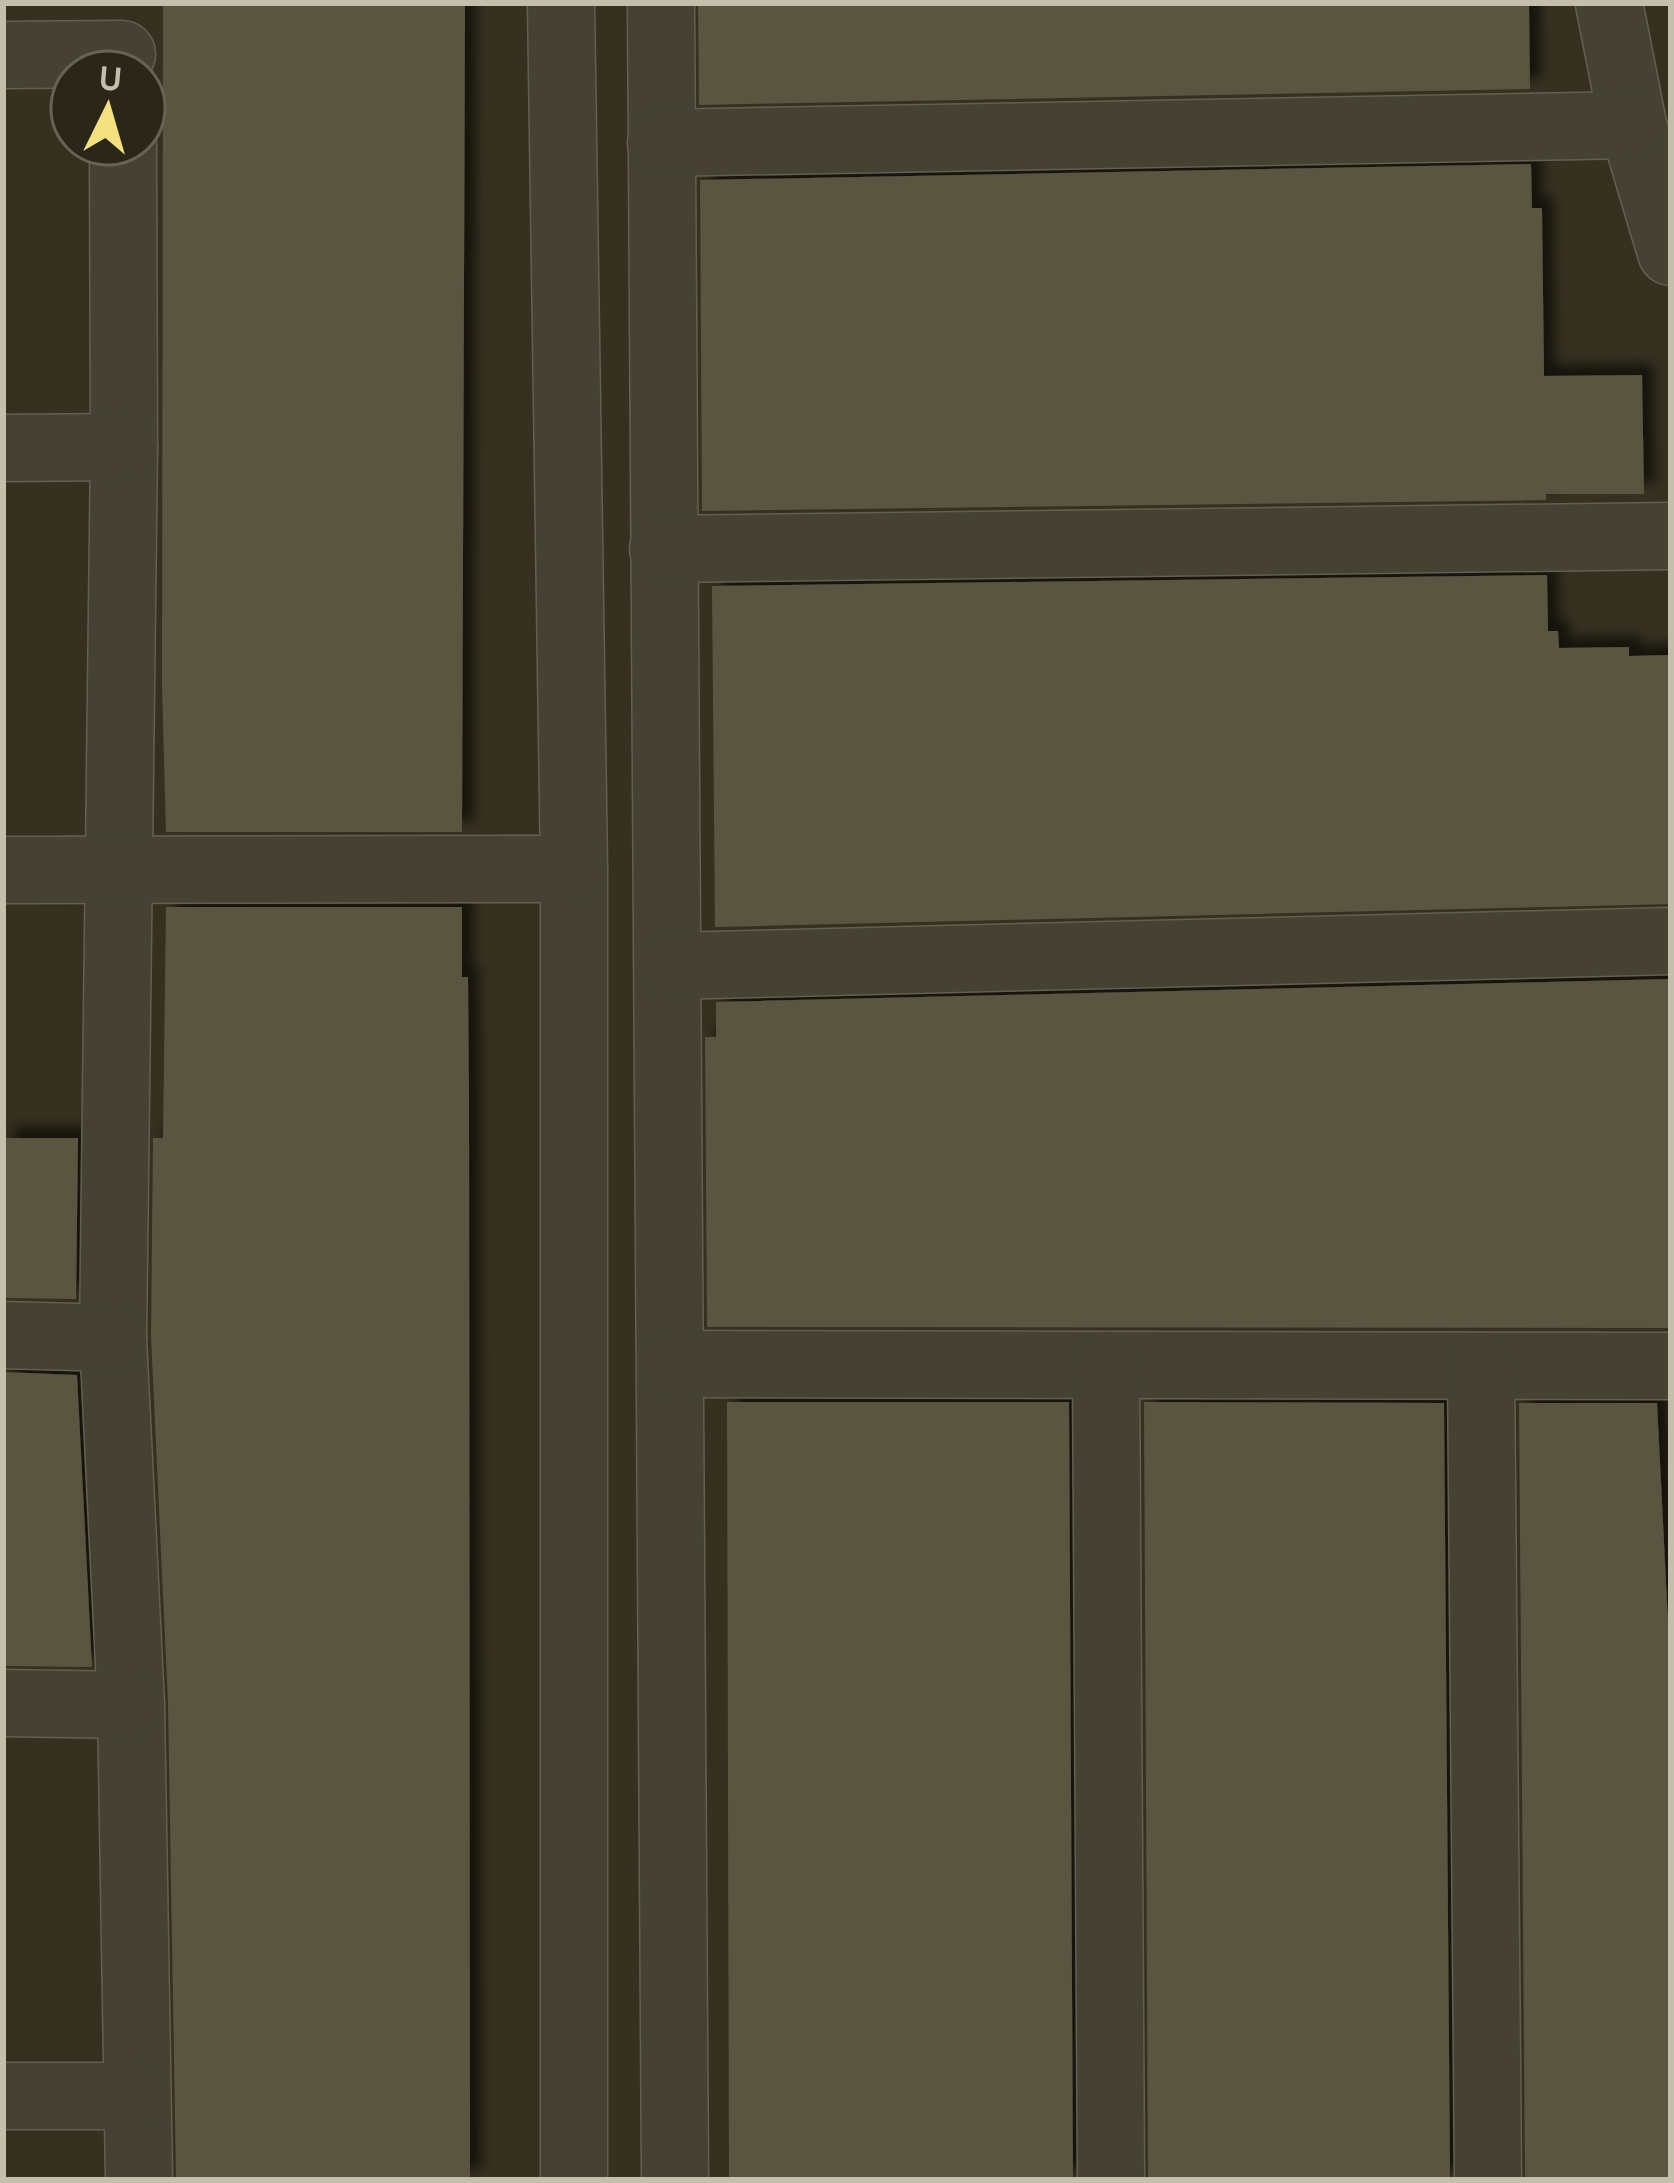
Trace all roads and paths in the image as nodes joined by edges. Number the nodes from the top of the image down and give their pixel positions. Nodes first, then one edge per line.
1 (561, 3) edge
2 (661, 3) edge
3 (1609, 3) edge
4 (122, 43) edge
5 (3, 55) edge
6 (1633, 124) junction
7 (661, 143) junction
8 (123, 168) edge
9 (1671, 251) edge
10 (124, 447) junction
11 (3, 448) edge
12 (1671, 536) edge
13 (663, 549) junction
14 (574, 869) junction
15 (3, 870) edge
16 (119, 870) junction
17 (1671, 941) edge
18 (670, 966) junction
19 (3, 1336) edge
20 (113, 1338) junction
21 (671, 1364) junction
22 (1106, 1366) junction
23 (1481, 1366) junction
24 (1671, 1366) edge
25 (3, 1703) edge
26 (131, 1705) junction
27 (3, 2096) edge
28 (137, 2096) junction
29 (139, 2180) edge
30 (574, 2180) edge
31 (675, 2180) edge
32 (1111, 2180) edge
33 (1488, 2180) edge

1 - 14 street
2 - 7 street
3 - 6 street
4 - 5 street
6 - 7 street
6 - 9 street
7 - 13 street
8 - 10 street
10 - 11 street
10 - 16 street
12 - 13 street
13 - 18 street
14 - 16 street
14 - 30 street
15 - 16 street
16 - 20 street
17 - 18 street
18 - 21 street
19 - 20 street
20 - 26 street
21 - 22 street
21 - 31 street
22 - 23 street
22 - 32 street
23 - 24 street
23 - 33 street
25 - 26 street
26 - 28 street
27 - 28 street
28 - 29 street

